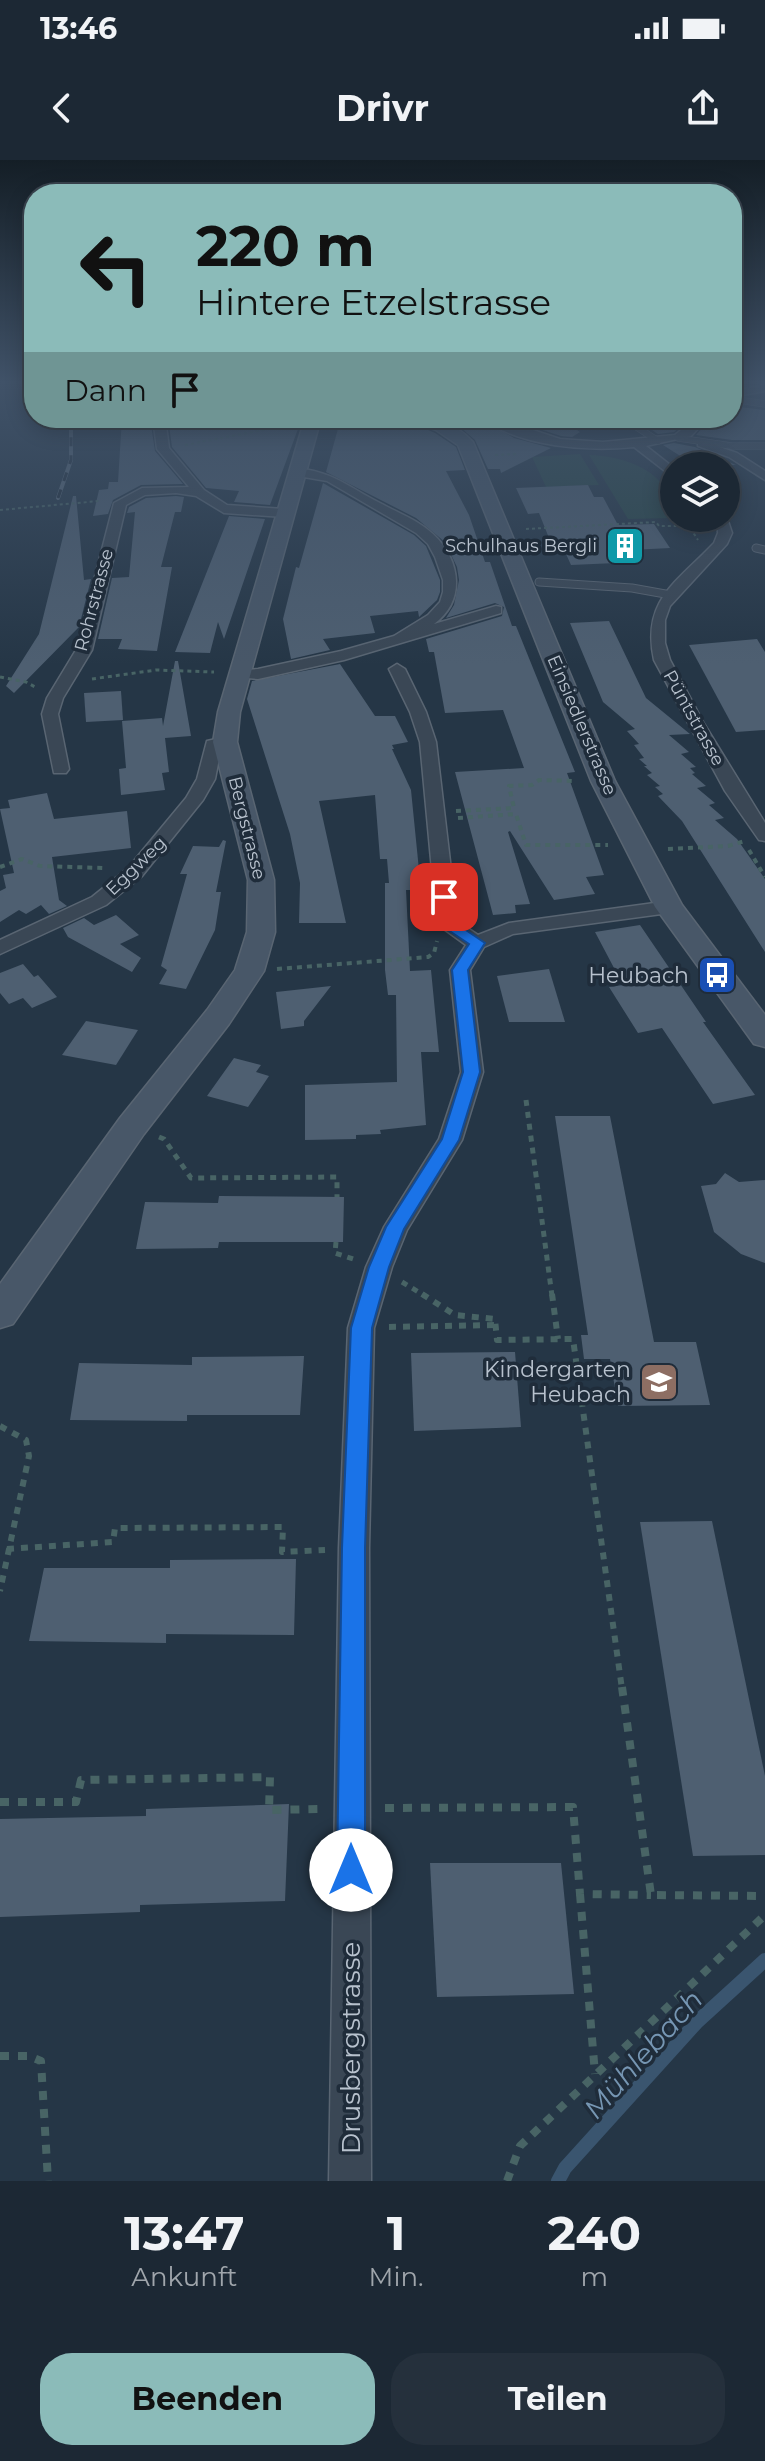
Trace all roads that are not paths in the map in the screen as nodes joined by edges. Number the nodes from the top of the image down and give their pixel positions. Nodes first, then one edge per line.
1 (186, 476) edge
2 (295, 476) edge
3 (321, 476) edge
4 (479, 476) edge
5 (200, 493) junction
6 (284, 513) junction
7 (725, 532) edge
8 (756, 548) dead end
9 (765, 550) edge
10 (539, 582) dead end
11 (464, 591) junction
12 (671, 595) junction
13 (400, 637) junction
14 (397, 669) dead end
15 (230, 673) junction
16 (225, 742) junction
17 (60, 769) dead end
18 (765, 836) edge
19 (669, 907) junction
20 (477, 943) junction
21 (0, 948) edge
22 (765, 1037) edge
23 (0, 1313) edge
24 (350, 2181) edge

1 - 5 street
2 - 6 street, Bergstrasse
3 - 11 street
4 - 19 street, Einsiedlerstrasse
5 - 6 street, Rohrstrasse
5 - 17 street, Rohrstrasse
6 - 15 street, Bergstrasse
7 - 12 street, Püntstrasse
8 - 9 lane
10 - 12 lane
11 - 13 street
11 - 13 street
12 - 18 street, Püntstrasse
13 - 15 street
14 - 20 street
15 - 16 street, Bergstrasse
16 - 21 street, Eggweg
16 - 23 street, Bergstrasse
19 - 20 street
19 - 22 street, Einsiedlerstrasse
20 - 24 street, Drusbergstrasse

